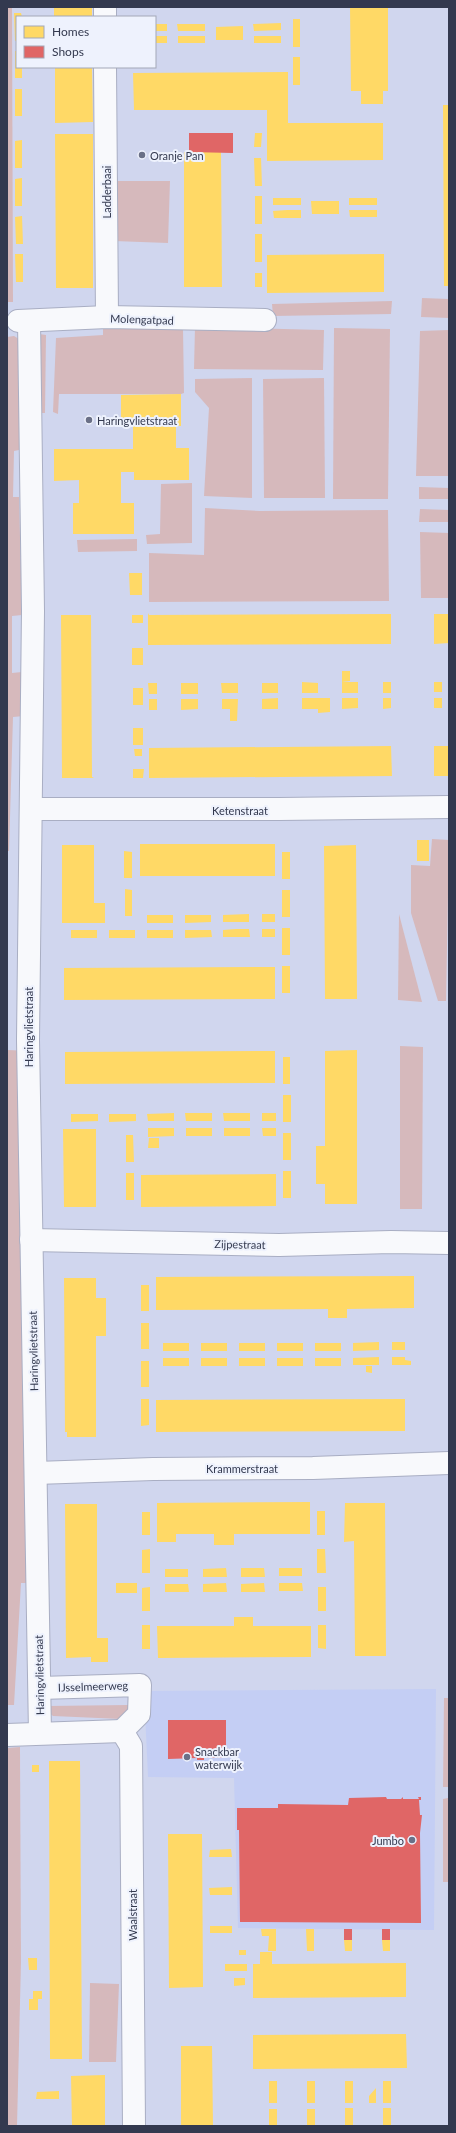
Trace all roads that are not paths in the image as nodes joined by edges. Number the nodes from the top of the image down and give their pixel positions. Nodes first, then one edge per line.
1 (105, 68) edge
2 (107, 317) junction
3 (265, 320) dead end
4 (24, 321) joint
5 (449, 807) edge
6 (31, 809) junction
7 (31, 1240) junction
8 (449, 1244) edge
9 (449, 1463) edge
10 (36, 1473) junction
11 (40, 1688) junction
12 (122, 1731) junction
13 (40, 1733) junction
14 (7, 1735) edge
15 (134, 2126) edge

1 - 2 street, Ladderbaai
2 - 3 street, Molengatpad
2 - 4 street, Molengatpad
4 - 6 street, Haringvlietstraat
5 - 6 street, Ketenstraat
6 - 7 street, Haringvlietstraat
7 - 8 street, Zijpestraat
7 - 10 street, Haringvlietstraat
9 - 10 street, Krammerstraat
10 - 11 street, Haringvlietstraat
11 - 12 street, IJsselmeerweg
11 - 13 street, Haringvlietstraat
12 - 13 street
12 - 15 street, Waalstraat
13 - 14 street

